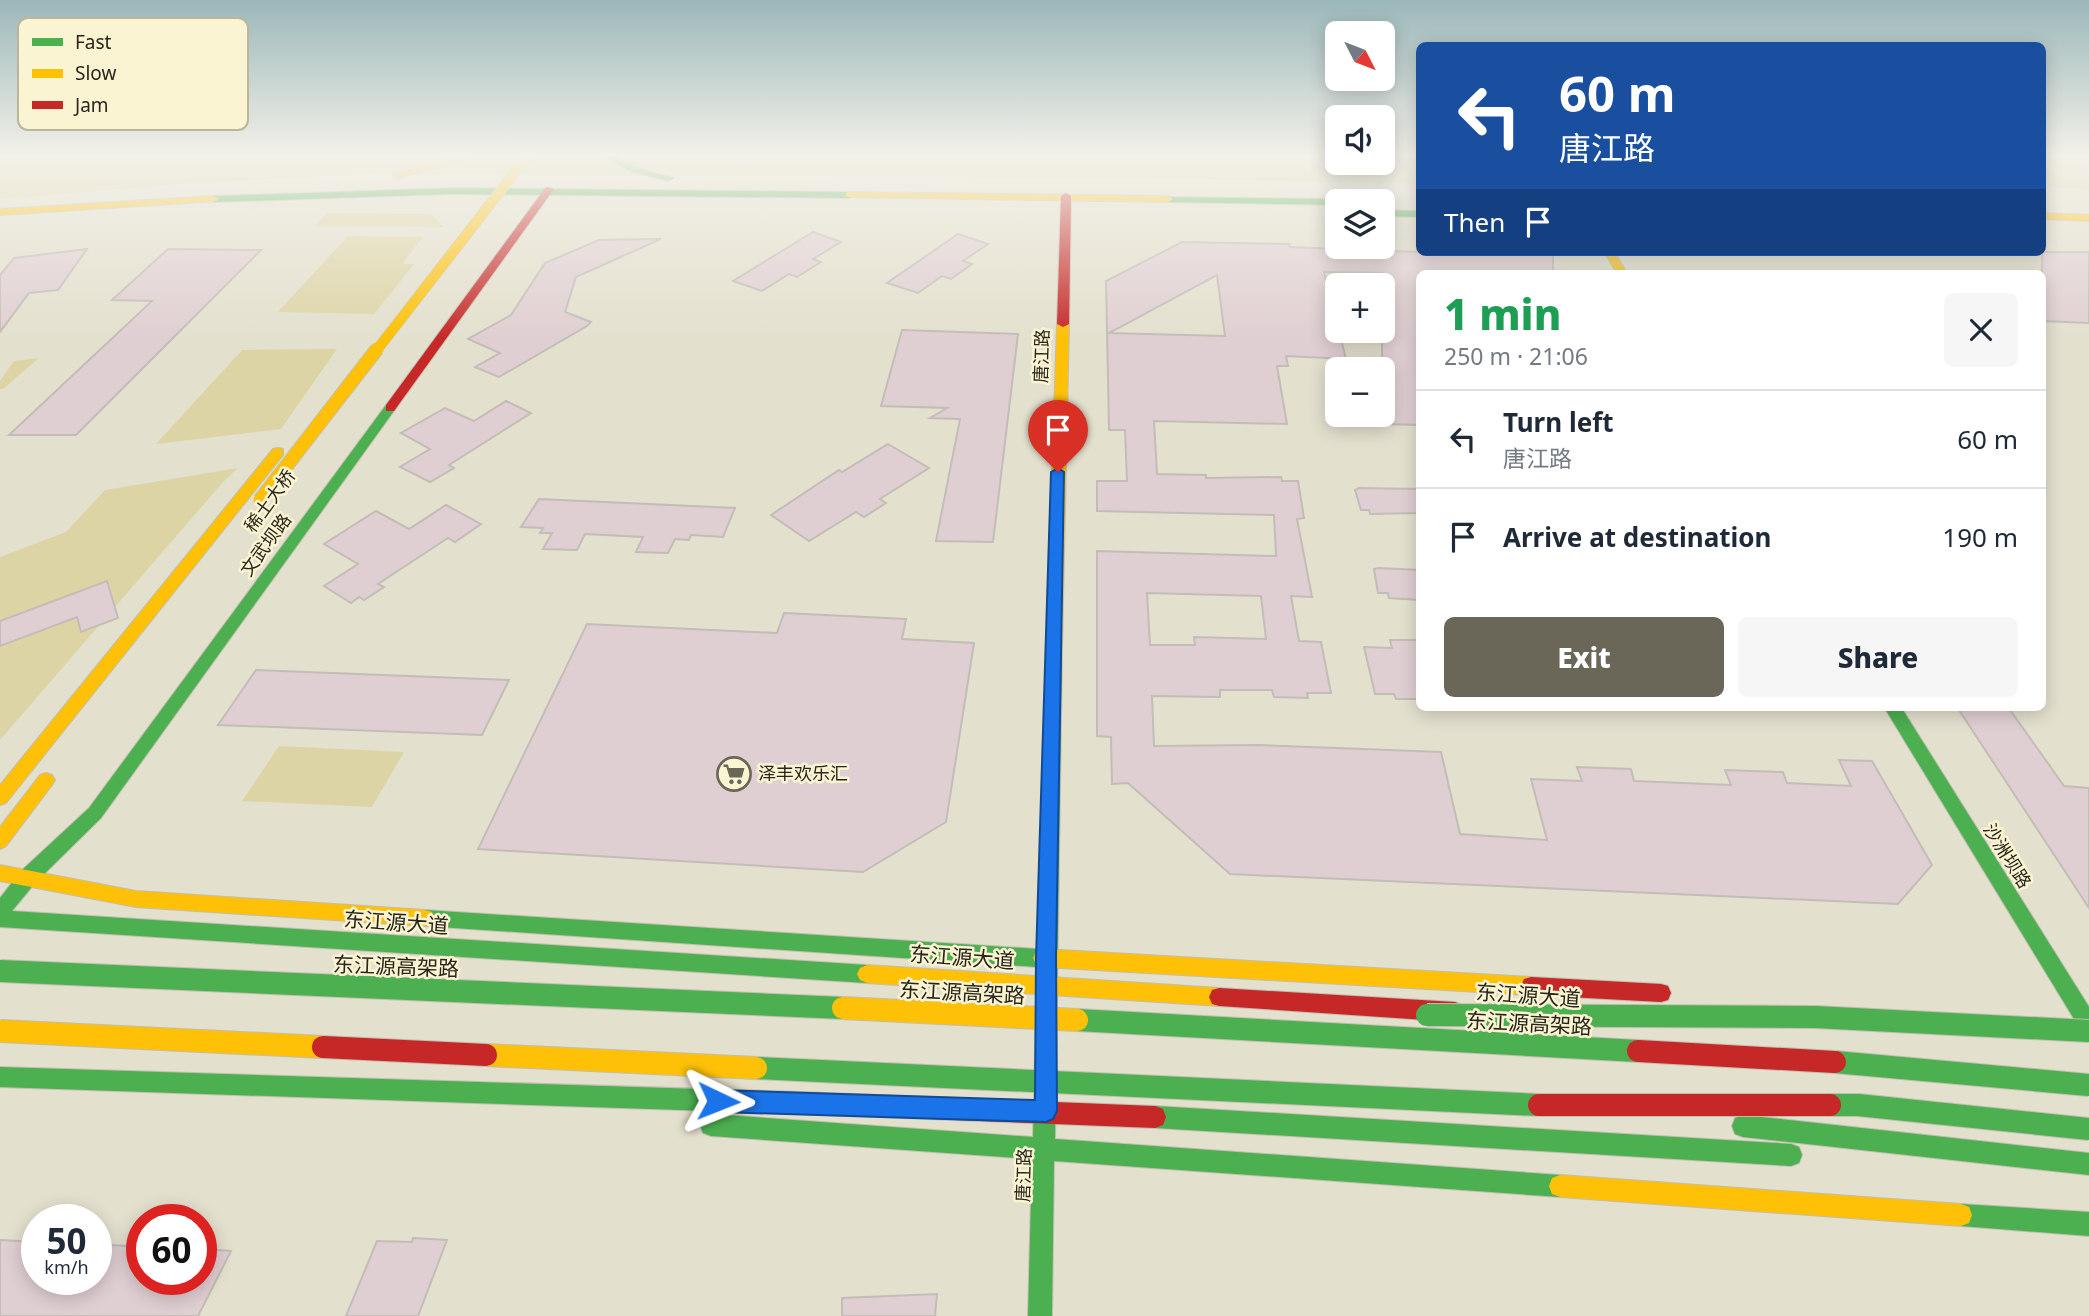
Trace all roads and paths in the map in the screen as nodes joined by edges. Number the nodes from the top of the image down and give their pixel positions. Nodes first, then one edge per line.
1 (91, 215) edge
2 (466, 215) edge
3 (480, 215) edge
4 (530, 215) edge
5 (1066, 215) edge
6 (2046, 216) edge
7 (2089, 218) edge
8 (0, 221) edge
9 (243, 522) dead end
10 (1894, 711) edge
11 (59, 764) dead end
12 (0, 798) edge
13 (75, 809) dead end
14 (0, 841) edge
15 (0, 873) edge
16 (28, 877) junction
17 (0, 912) edge
18 (0, 919) edge
19 (1046, 958) junction
20 (0, 971) edge
21 (1047, 985) junction
22 (1682, 994) dead end
23 (1793, 1000) dead end
24 (892, 1010) junction
25 (2088, 1024) edge
26 (0, 1031) edge
27 (1786, 1034) dead end
28 (0, 1077) edge
29 (2089, 1085) edge
30 (26, 1094) dead end
31 (1550, 1106) junction
32 (478, 1109) dead end
33 (1046, 1111) junction
34 (1699, 1121) dead end
35 (699, 1124) dead end
36 (1726, 1124) dead end
37 (2089, 1129) edge
38 (1045, 1147) junction
39 (1811, 1156) dead end
40 (2089, 1164) edge
41 (2089, 1224) edge
42 (1040, 1316) edge

1 - 8 main road
2 - 12 main road
3 - 9 main road, 稀土大桥, bridge
4 - 16 main road, 文武坝路
5 - 19 main road, 唐江路
6 - 7 main road
10 - 25 main road, 沙洲坝路
11 - 14 main road
13 - 16 main road
15 - 16 main road
16 - 17 main road, 文武坝路
16 - 19 main road
18 - 21 main road, 东江源大道
19 - 21 main road, 唐江路
19 - 22 main road
20 - 24 main road, 东江源高架路, bridge
21 - 27 main road, 东江源大道
21 - 33 main road, 唐江路
23 - 25 main road
24 - 25 main road, bridge
24 - 29 main road, 东江源高架路, bridge
26 - 31 main road, bridge
28 - 33 main road
30 - 32 main road
31 - 34 main road, bridge
31 - 37 main road, bridge
33 - 38 main road, 唐江路
33 - 39 main road
35 - 38 main road
36 - 40 main road
38 - 41 main road
38 - 42 main road, 唐江路

